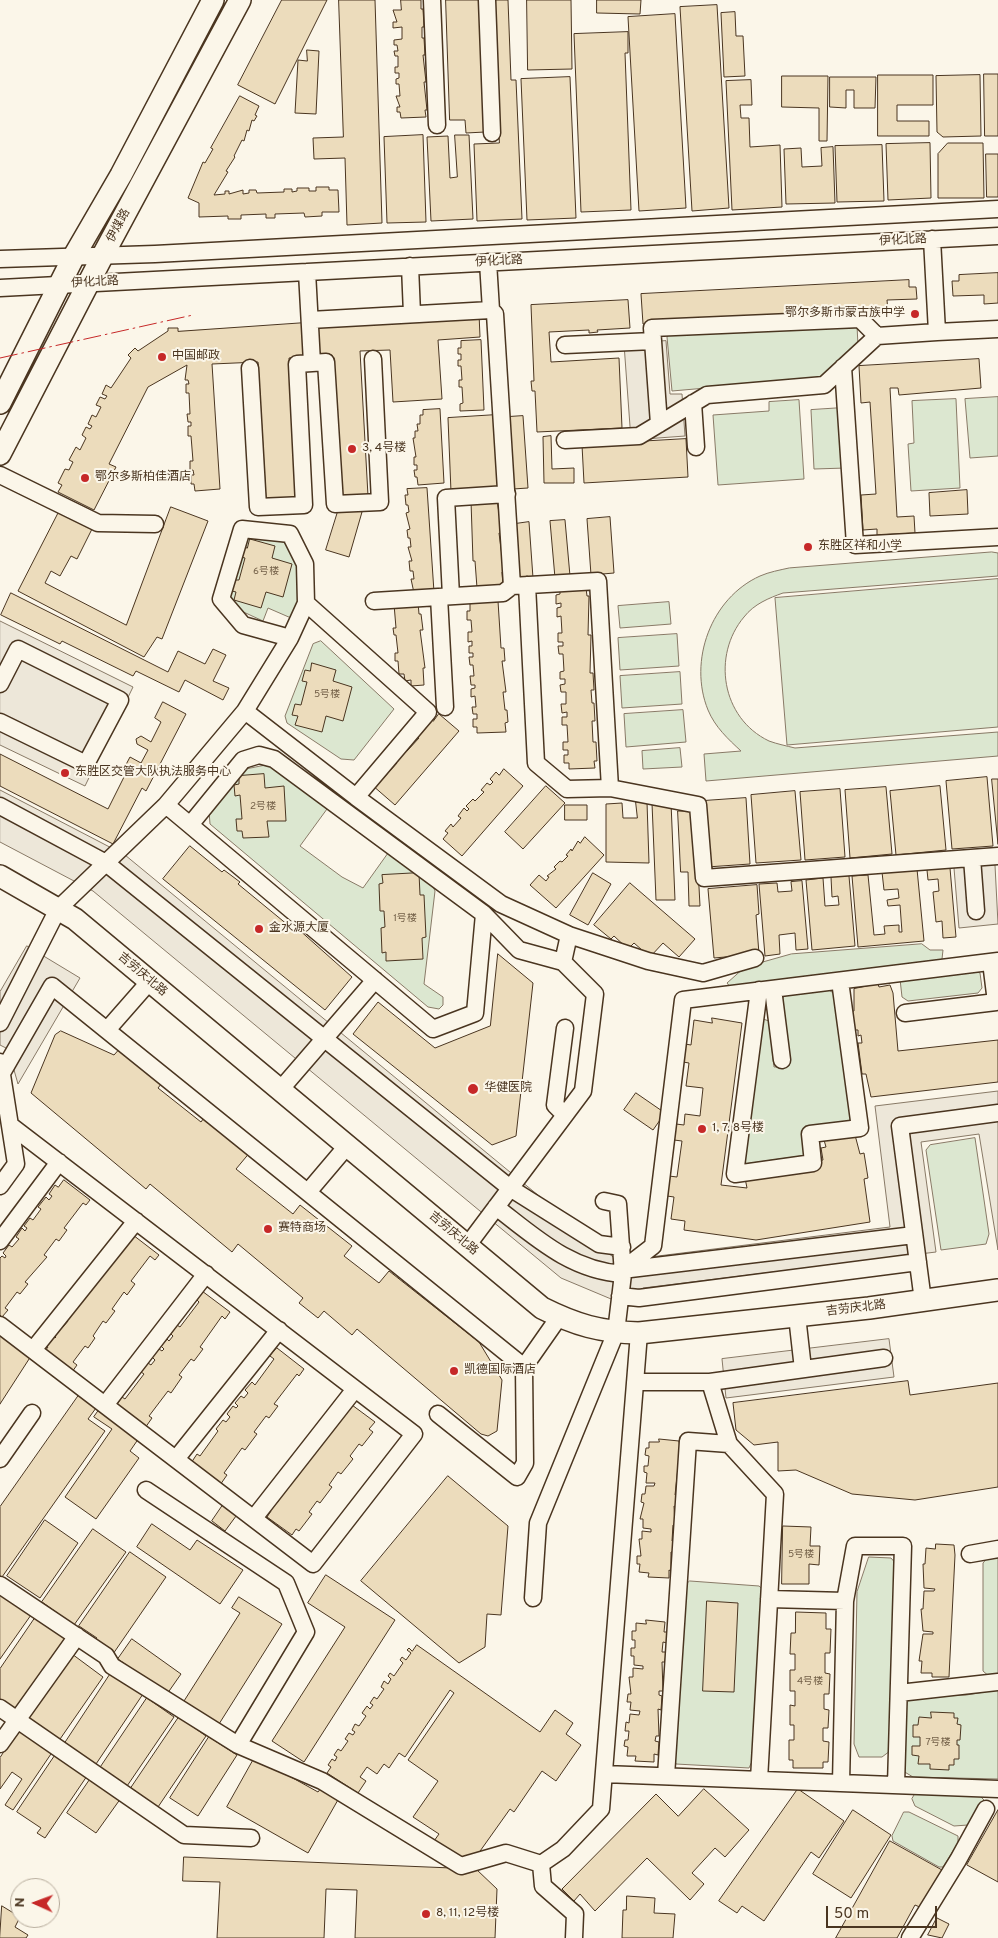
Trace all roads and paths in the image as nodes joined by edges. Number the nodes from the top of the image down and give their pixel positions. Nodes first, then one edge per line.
1 (214, 0) edge
2 (240, 0) edge
3 (432, 0) edge
4 (487, 0) edge
5 (437, 125) dead end
6 (492, 133) dead end
7 (998, 208) edge
8 (998, 236) edge
9 (932, 239) junction
10 (103, 255) junction
11 (74, 256) junction
12 (0, 259) edge
13 (488, 262) junction
14 (410, 266) junction
15 (307, 272) junction
16 (89, 283) junction
17 (59, 285) junction
18 (0, 288) edge
19 (491, 310) junction
20 (412, 314) junction
21 (310, 320) junction
22 (998, 329) edge
23 (937, 332) junction
24 (877, 336) junction
25 (653, 340) junction
26 (565, 345) dead end
27 (373, 359) dead end
28 (312, 363) junction
29 (843, 367) junction
30 (250, 368) dead end
31 (0, 403) edge
32 (694, 403) junction
33 (659, 424) junction
34 (565, 440) dead end
35 (696, 447) dead end
36 (0, 454) edge
37 (0, 475) edge
38 (507, 494) junction
39 (155, 524) dead end
40 (998, 537) edge
41 (520, 586) junction
42 (445, 596) junction
43 (374, 601) dead end
44 (306, 603) junction
45 (290, 638) junction
46 (0, 684) edge
47 (445, 707) dead end
48 (245, 711) junction
49 (0, 722) edge
50 (610, 788) junction
51 (356, 797) junction
52 (166, 805) junction
53 (0, 806) edge
54 (190, 826) junction
55 (998, 856) edge
56 (972, 858) junction
57 (106, 863) junction
58 (0, 876) edge
59 (58, 909) junction
60 (976, 911) dead end
61 (484, 914) junction
62 (569, 935) junction
63 (755, 958) dead end
64 (562, 962) junction
65 (994, 962) edge
66 (374, 980) junction
67 (150, 981) junction
68 (840, 981) junction
69 (766, 989) junction
70 (905, 1013) dead end
71 (0, 1023) edge
72 (565, 1028) dead end
73 (107, 1030) junction
74 (324, 1039) junction
75 (782, 1060) dead end
76 (1, 1067) edge
77 (280, 1090) junction
78 (998, 1113) edge
79 (565, 1115) junction
80 (10, 1125) junction
81 (347, 1146) junction
82 (59, 1162) junction
83 (0, 1186) edge
84 (510, 1188) junction
85 (308, 1192) junction
86 (604, 1201) dead end
87 (496, 1207) junction
88 (136, 1221) junction
89 (914, 1235) junction
90 (0, 1241) edge
91 (467, 1246) junction
92 (622, 1247) junction
93 (918, 1262) junction
94 (622, 1272) junction
95 (206, 1274) junction
96 (998, 1290) edge
97 (620, 1296) junction
98 (923, 1301) junction
99 (796, 1316) junction
100 (559, 1317) junction
101 (0, 1325) edge
102 (278, 1330) junction
103 (616, 1332) junction
104 (639, 1333) junction
105 (33, 1350) junction
106 (884, 1358) dead end
107 (524, 1367) junction
108 (803, 1369) junction
109 (635, 1382) junction
110 (710, 1382) junction
111 (355, 1389) junction
112 (105, 1405) junction
113 (32, 1413) dead end
114 (438, 1414) dead end
115 (728, 1444) junction
116 (0, 1459) edge
117 (176, 1459) junction
118 (146, 1490) dead end
119 (254, 1518) junction
120 (998, 1549) edge
121 (970, 1554) dead end
122 (0, 1586) edge
123 (533, 1598) dead end
124 (769, 1599) junction
125 (845, 1601) junction
126 (77, 1636) junction
127 (998, 1682) edge
128 (899, 1693) junction
129 (0, 1708) edge
130 (17, 1720) junction
131 (0, 1744) edge
132 (238, 1745) junction
133 (604, 1774) junction
134 (666, 1776) junction
135 (759, 1780) junction
136 (841, 1783) junction
137 (896, 1785) junction
138 (998, 1789) edge
139 (986, 1809) dead end
140 (251, 1838) dead end
141 (541, 1864) junction
142 (574, 1938) edge
143 (910, 1938) edge

1 - 11 main road, 伊煤路
2 - 10 main road, 伊煤路
3 - 5 street
4 - 6 street
7 - 10 street
8 - 9 street, 伊化北路
9 - 13 street, 伊化北路
9 - 23 street
10 - 11 street
10 - 16 main road, 伊煤路
11 - 12 street
11 - 17 main road, 伊煤路
13 - 14 street, 伊化北路
13 - 19 street
14 - 15 street, 伊化北路
14 - 20 street
15 - 16 street, 伊化北路
15 - 21 street
16 - 17 street, 伊化北路
16 - 36 main road, 伊煤路
17 - 18 street, 伊化北路
17 - 31 main road, 伊煤路
19 - 20 street
19 - 38 street
20 - 21 street
21 - 28 street
22 - 23 street
23 - 24 street
24 - 25 street
24 - 29 street
25 - 26 street
25 - 33 street
27 - 28 street
28 - 30 street
29 - 32 street
29 - 40 street
32 - 33 street
32 - 35 street
33 - 34 street
37 - 39 street
38 - 41 street
38 - 42 street
41 - 42 street
41 - 50 street
41 - 50 street
42 - 43 street
42 - 47 street
44 - 45 street
44 - 45 street
44 - 51 street
45 - 48 street
46 - 49 street
48 - 51 street
48 - 52 street
50 - 56 street
51 - 62 street
52 - 54 street
52 - 57 street
53 - 57 street
54 - 61 street
54 - 66 street
55 - 56 street
56 - 60 street
57 - 59 street
57 - 74 street
58 - 59 main road, 吉劳庆北路
59 - 67 main road, 吉劳庆北路
59 - 71 street
61 - 64 street
61 - 66 street
62 - 63 street
62 - 64 street
64 - 79 street
65 - 68 street
65 - 70 street
66 - 74 street
67 - 73 street
67 - 77 main road, 吉劳庆北路
68 - 69 street
68 - 69 street
69 - 75 street
69 - 94 street
72 - 79 street
73 - 76 street
73 - 85 street
74 - 77 street
74 - 84 street
76 - 80 street
77 - 81 main road, 吉劳庆北路
78 - 89 street
79 - 84 street
80 - 82 street
80 - 83 street
81 - 85 street
81 - 91 main road, 吉劳庆北路
82 - 88 street
82 - 90 street
84 - 87 street
84 - 92 street
85 - 107 street
86 - 92 street
87 - 91 street
87 - 94 street
88 - 95 street
88 - 105 street
89 - 93 street
89 - 94 street
91 - 100 main road, 吉劳庆北路
92 - 94 street
93 - 97 street
93 - 98 street
94 - 97 street
95 - 102 street
95 - 112 street
96 - 98 main road, 吉劳庆北路
97 - 103 street
98 - 99 main road, 吉劳庆北路
99 - 104 main road, 吉劳庆北路
99 - 108 street
100 - 103 main road, 吉劳庆北路
100 - 107 street
101 - 105 street
102 - 111 street
102 - 117 street
103 - 104 main road, 吉劳庆北路
103 - 123 street
104 - 109 street
105 - 112 street
106 - 108 street
107 - 114 street
108 - 110 street
109 - 110 street
109 - 133 street
110 - 115 street
111 - 119 street
111 - 119 street
112 - 117 street
113 - 116 street
115 - 124 street
115 - 134 street
117 - 119 street
118 - 132 street
120 - 121 street
122 - 126 street
124 - 125 street
124 - 135 street
125 - 128 street
125 - 136 street
126 - 130 street
126 - 132 street
127 - 128 street
128 - 137 street
129 - 130 street
130 - 131 street
130 - 140 street
132 - 141 street
133 - 134 street
133 - 141 street
134 - 135 street
135 - 136 street
136 - 137 street
137 - 138 street
139 - 143 street
141 - 142 street

